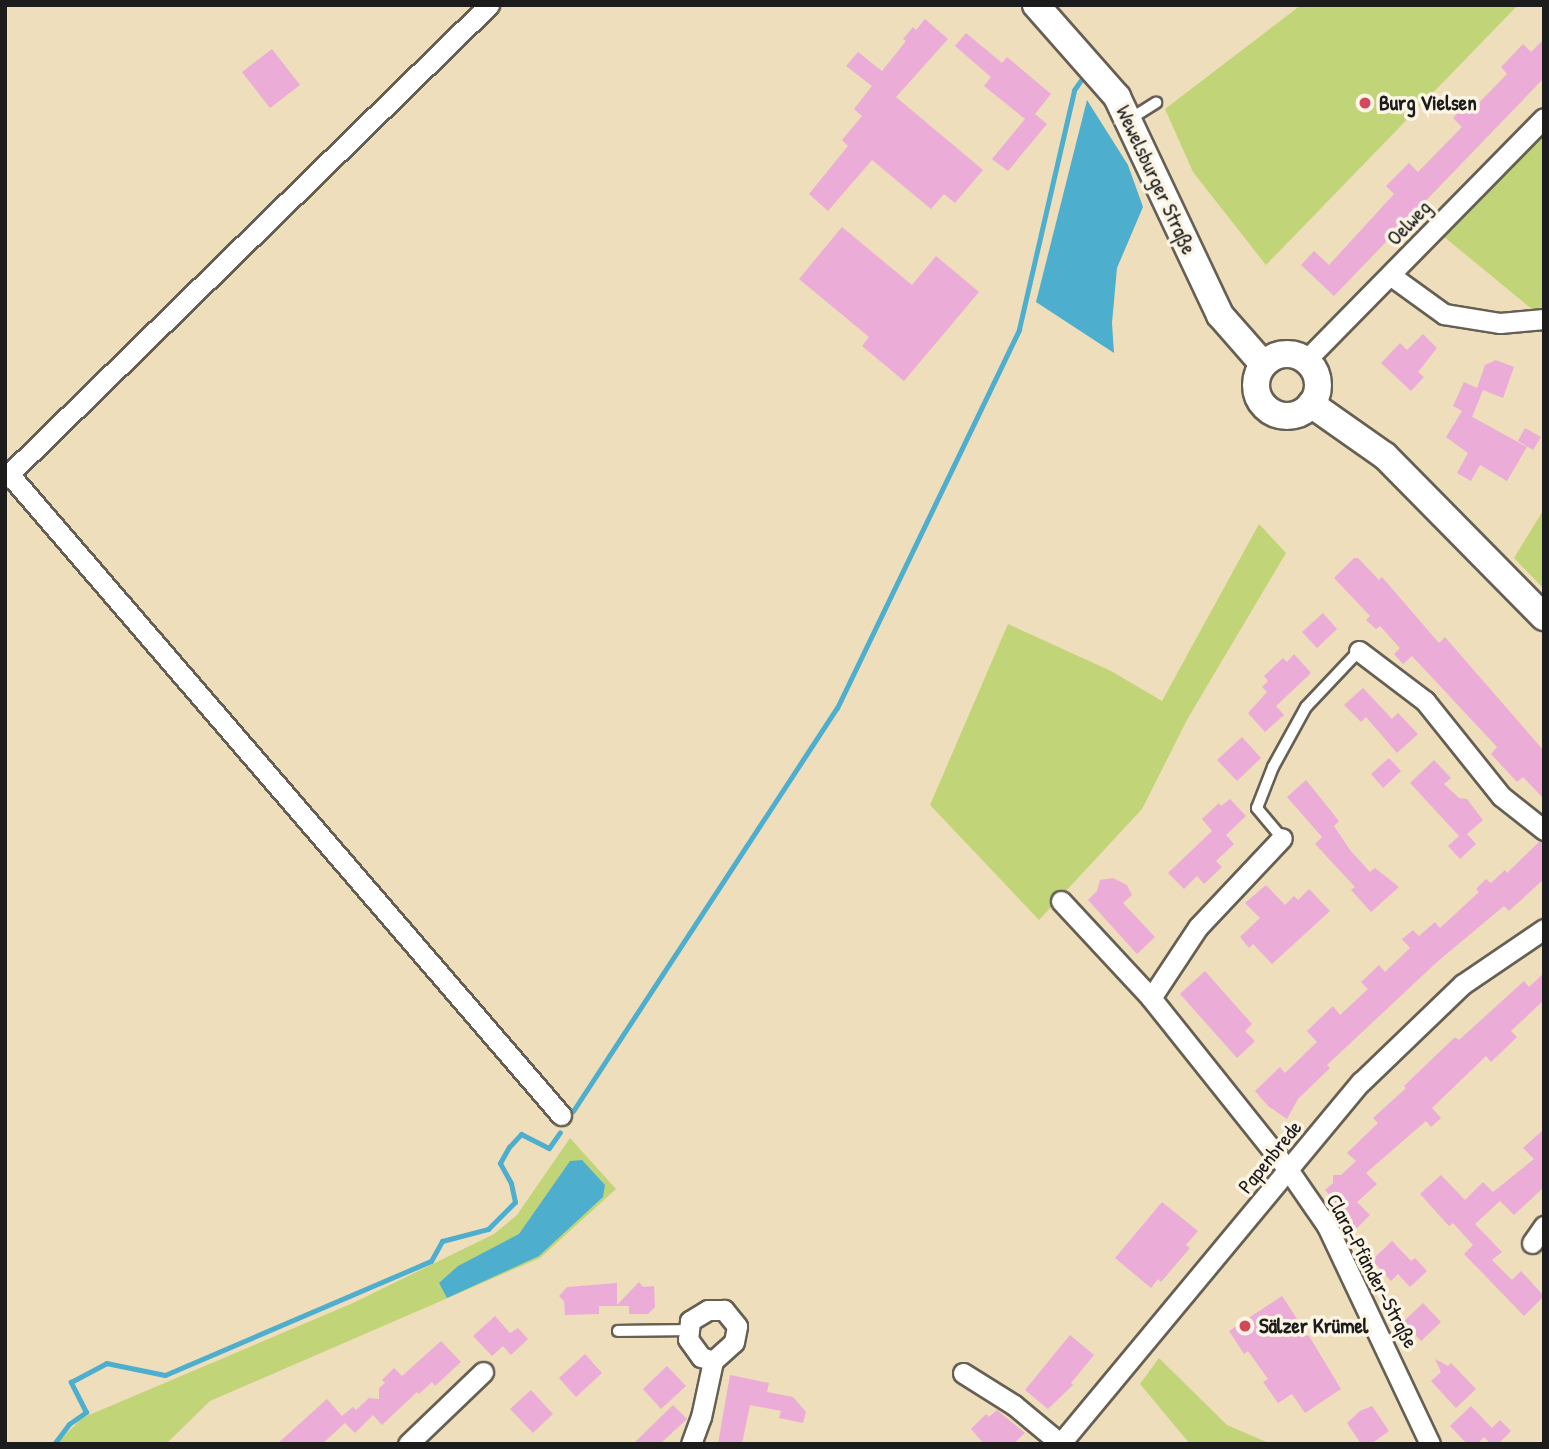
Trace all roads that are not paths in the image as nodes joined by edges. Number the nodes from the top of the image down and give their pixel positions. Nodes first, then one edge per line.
1 (489, 5) edge
2 (1036, 5) edge
3 (1156, 103) dead end
4 (1544, 118) edge
5 (1129, 119) junction
6 (1390, 275) junction
7 (1544, 319) edge
8 (1306, 360) junction
9 (1263, 364) junction
10 (1311, 404) junction
11 (7, 476) edge
12 (1544, 617) edge
13 (1359, 651) joint
14 (1544, 830) edge
15 (1282, 838) joint
16 (1061, 901) dead end
17 (1544, 929) edge
18 (1151, 998) junction
19 (561, 1115) dead end
20 (1289, 1171) junction
21 (1544, 1226) edge
22 (1532, 1244) dead end
23 (689, 1330) junction
24 (618, 1331) dead end
25 (713, 1361) junction
26 (483, 1372) dead end
27 (963, 1373) dead end
28 (408, 1444) edge
29 (691, 1444) edge
30 (1061, 1444) edge
31 (1430, 1444) edge

1 - 11 street
2 - 5 main road, Wewelsburger Straße
3 - 5 lane
4 - 6 street, Oelweg
5 - 9 main road, Wewelsburger Straße
6 - 7 street
6 - 8 street, Oelweg
8 - 9 main road
8 - 10 main road
9 - 10 main road
10 - 12 main road
11 - 19 street
13 - 14 street
13 - 15 lane
15 - 18 street
16 - 18 street, Clara-Pfänder-Straße
17 - 20 street, Papenbrede
18 - 20 street, Clara-Pfänder-Straße
20 - 30 street, Papenbrede
20 - 31 street, Clara-Pfänder-Straße
21 - 22 street
23 - 24 lane
23 - 25 street
23 - 25 street
25 - 29 street
26 - 28 street
27 - 30 street

